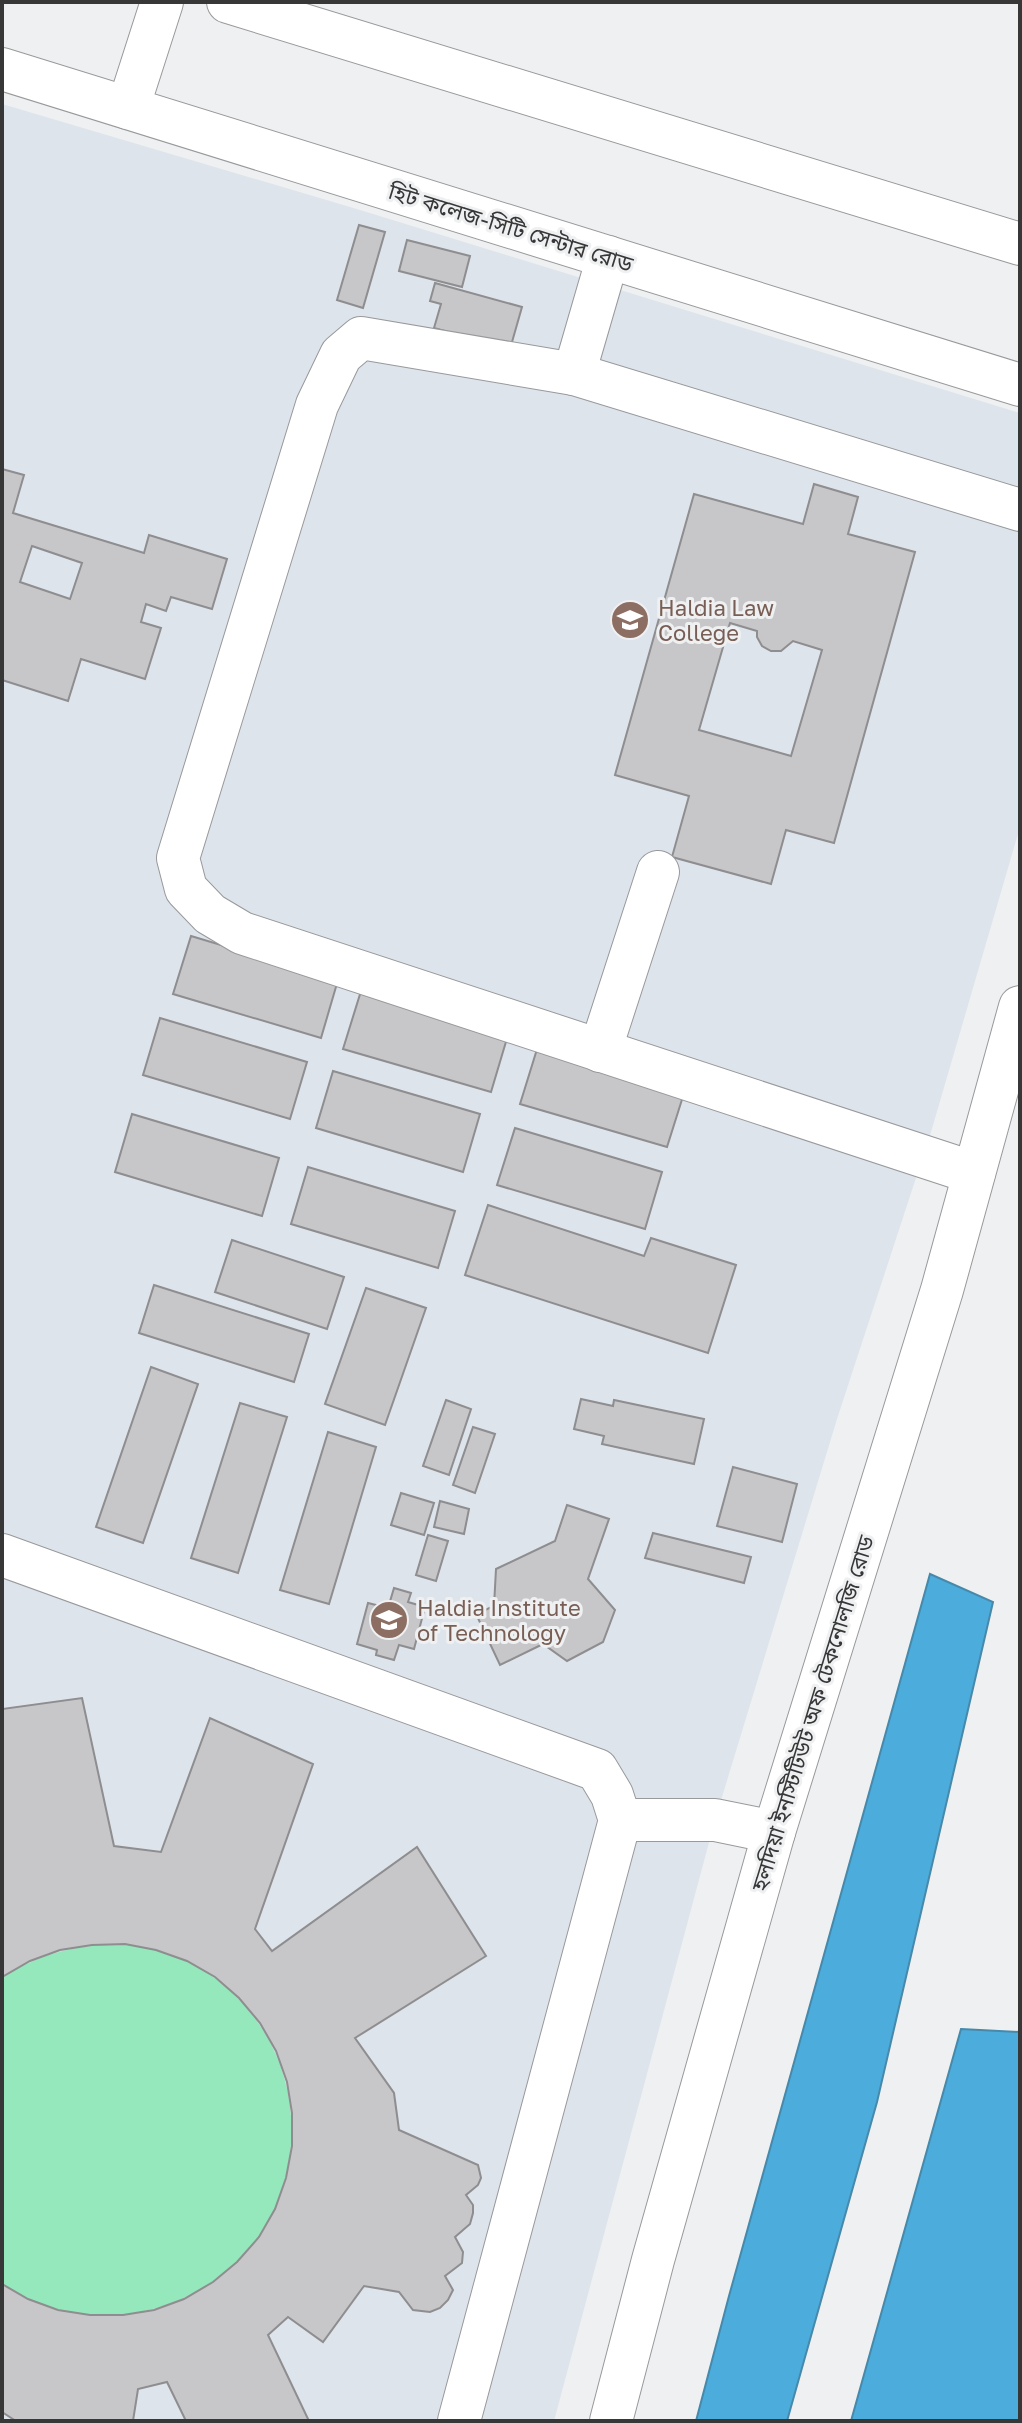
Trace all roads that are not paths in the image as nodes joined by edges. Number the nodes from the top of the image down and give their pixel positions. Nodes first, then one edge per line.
1 (162, 2) edge
2 (228, 2) edge
3 (2, 69) edge
4 (128, 108) junction
5 (1020, 244) edge
6 (608, 257) junction
7 (574, 374) junction
8 (1020, 385) edge
9 (1020, 510) edge
10 (658, 872) dead end
11 (1020, 1007) edge
12 (1014, 1049) edge
13 (600, 1051) junction
14 (974, 1173) junction
15 (2, 1555) edge
16 (620, 1820) junction
17 (774, 1832) junction
18 (459, 2421) edge
19 (611, 2421) edge

1 - 4 street
2 - 5 street
3 - 4 street, হিট কলেজ-সিটি সেন্টার রোড
4 - 6 street, হিট কলেজ-সিটি সেন্টার রোড
6 - 7 street
6 - 8 street, হিট কলেজ-সিটি সেন্টার রোড
7 - 9 street
7 - 13 street
10 - 13 street
11 - 12 street, হলদিয়া ইনস্টিটিউট অফ টেকনোলজি রোড
12 - 14 street, হলদিয়া ইনস্টিটিউট অফ টেকনোলজি রোড
13 - 14 street
14 - 17 street, হলদিয়া ইনস্টিটিউট অফ টেকনোলজি রোড
15 - 16 street
16 - 17 street
16 - 18 street
17 - 19 street, হলদিয়া ইনস্টিটিউট অফ টেকনোলজি রোড

